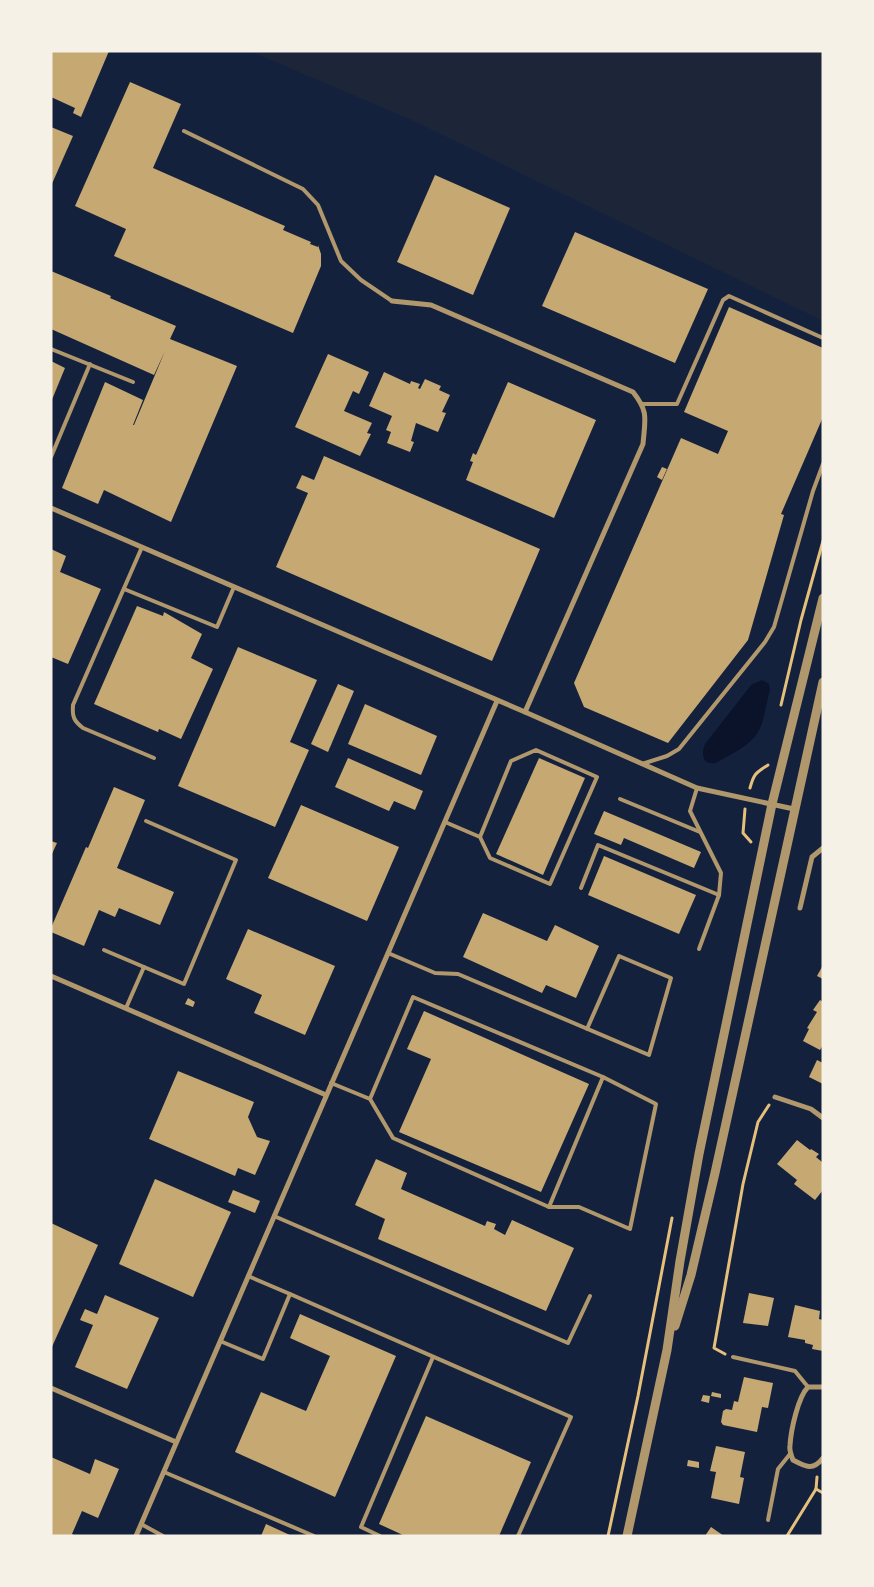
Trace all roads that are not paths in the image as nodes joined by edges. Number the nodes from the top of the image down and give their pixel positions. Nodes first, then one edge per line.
1 (184, 131) dead end
2 (392, 302) joint
3 (823, 338) edge
4 (51, 349) edge
5 (90, 364) junction
6 (133, 382) dead end
7 (643, 404) junction
8 (51, 456) edge
9 (823, 464) edge
10 (51, 508) edge
11 (142, 547) junction
12 (234, 587) junction
13 (124, 589) junction
14 (823, 598) edge
15 (823, 682) edge
16 (497, 701) junction
17 (525, 712) junction
18 (154, 758) dead end
19 (642, 764) junction
20 (697, 788) junction
21 (620, 799) dead end
22 (772, 804) junction
23 (794, 809) junction
24 (146, 821) dead end
25 (445, 822) junction
26 (700, 832) junction
27 (480, 836) junction
28 (823, 848) edge
29 (581, 888) dead end
30 (719, 895) junction
31 (800, 908) dead end
32 (699, 949) dead end
33 (104, 950) dead end
34 (388, 954) junction
35 (144, 967) junction
36 (51, 976) edge
37 (126, 1008) junction
38 (587, 1029) junction
39 (603, 1077) junction
40 (331, 1083) junction
41 (326, 1095) junction
42 (774, 1096) road end
43 (370, 1100) junction
44 (823, 1118) edge
45 (550, 1207) junction
46 (274, 1216) junction
47 (248, 1276) junction
48 (290, 1294) junction
49 (590, 1296) dead end
50 (220, 1340) junction
51 (667, 1350) junction
52 (433, 1357) junction
53 (733, 1357) road end
54 (808, 1387) junction
55 (823, 1387) edge
56 (51, 1388) edge
57 (176, 1442) junction
58 (790, 1454) junction
59 (823, 1458) edge
60 (164, 1472) junction
61 (768, 1520) dead end
62 (141, 1524) junction
63 (136, 1536) edge
64 (163, 1536) edge
65 (314, 1536) edge
66 (380, 1536) edge
67 (518, 1536) edge
68 (627, 1536) edge

1 - 2 lane
2 - 7 street
3 - 7 lane
4 - 5 lane
5 - 6 lane
5 - 8 lane
7 - 17 street
9 - 19 lane
10 - 11 street
11 - 12 street
11 - 13 lane
12 - 13 lane
12 - 16 street
13 - 18 lane
14 - 22 street
15 - 23 street
16 - 17 street
16 - 25 street
17 - 19 street
19 - 20 street
20 - 22 street
20 - 26 lane
21 - 26 lane
22 - 23 street
22 - 51 street
23 - 51 street
24 - 35 lane
25 - 27 lane
25 - 34 street
26 - 30 lane
27 - 27 lane
28 - 31 street
29 - 30 lane
30 - 32 lane
33 - 35 lane
34 - 38 lane
34 - 40 street
35 - 37 lane
36 - 37 street
37 - 41 street
38 - 38 lane
39 - 43 lane
39 - 45 lane
39 - 45 lane
40 - 41 street
40 - 43 lane
41 - 46 street
42 - 44 street
43 - 45 lane
46 - 47 street
46 - 49 lane
47 - 48 lane
47 - 50 street
48 - 50 lane
48 - 52 lane
50 - 57 street
51 - 68 street
52 - 66 lane
52 - 67 lane
53 - 54 lane
54 - 55 street
54 - 58 street
56 - 57 street
57 - 60 street
58 - 59 street
58 - 61 lane
60 - 62 street
60 - 65 lane
62 - 63 street
62 - 64 lane

